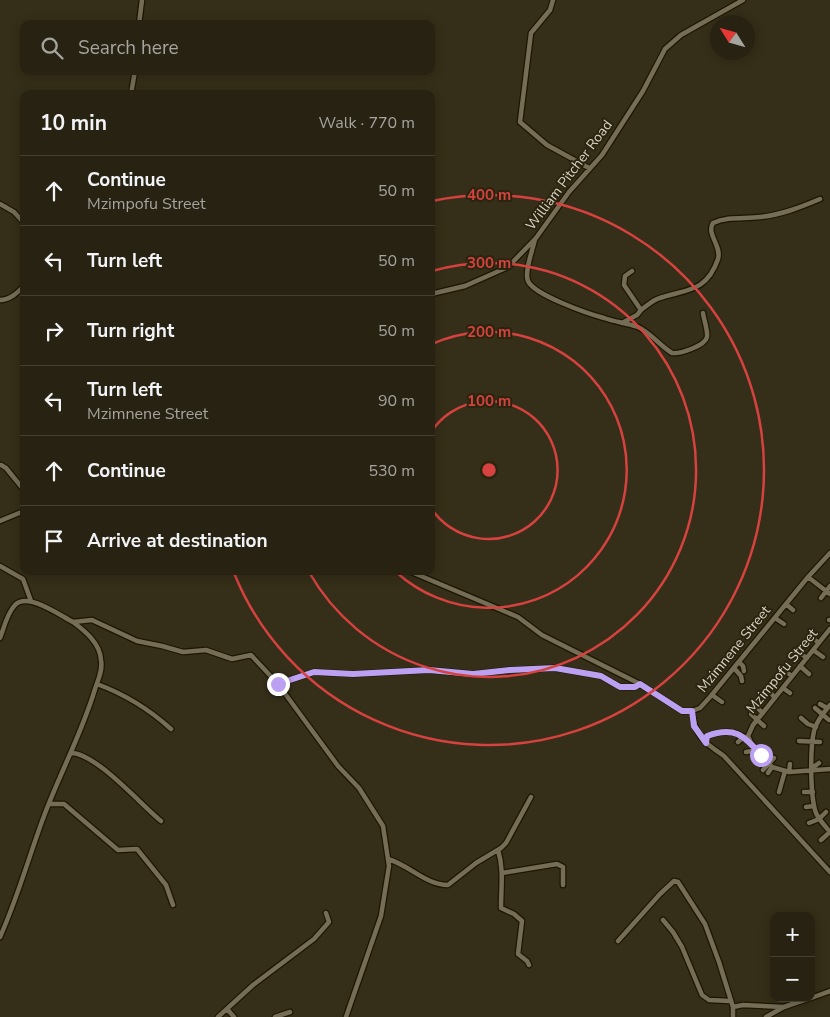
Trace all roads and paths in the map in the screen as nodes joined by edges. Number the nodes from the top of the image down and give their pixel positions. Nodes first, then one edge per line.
1 (142, 0) edge
2 (553, 0) edge
3 (743, 0) edge
4 (140, 20) edge
5 (134, 75) edge
6 (132, 90) edge
7 (589, 168) junction
8 (820, 199) dead end
9 (0, 204) edge
10 (20, 219) edge
11 (536, 238) junction
12 (632, 271) dead end
13 (20, 289) edge
14 (435, 293) edge
15 (0, 300) edge
16 (641, 310) junction
17 (703, 313) dead end
18 (622, 323) junction
19 (1, 465) edge
20 (20, 485) edge
21 (20, 513) edge
22 (0, 521) edge
23 (830, 552) edge
24 (0, 566) edge
25 (418, 575) edge
26 (808, 577) junction
27 (830, 586) edge
28 (828, 592) edge
29 (821, 598) dead end
30 (31, 600) junction
31 (786, 604) junction
32 (793, 610) dead end
33 (775, 618) junction
34 (92, 620) junction
35 (73, 622) junction
36 (784, 624) dead end
37 (823, 628) dead end
38 (830, 629) edge
39 (87, 632) junction
40 (811, 637) dead end
41 (0, 638) edge
42 (819, 644) junction
43 (813, 650) junction
44 (798, 652) dead end
45 (823, 657) dead end
46 (807, 658) junction
47 (739, 662) junction
48 (800, 666) junction
49 (734, 668) junction
50 (744, 670) dead end
51 (786, 672) dead end
52 (809, 674) dead end
53 (792, 676) junction
54 (742, 681) dead end
55 (97, 684) junction
56 (278, 684) junction
57 (640, 684) junction
58 (783, 688) junction
59 (770, 692) dead end
60 (790, 693) dead end
61 (712, 695) junction
62 (775, 698) junction
63 (722, 702) dead end
64 (820, 704) dead end
65 (754, 705) dead end
66 (829, 707) edge
67 (816, 708) dead end
68 (692, 711) junction
69 (763, 713) junction
70 (751, 714) dead end
71 (824, 714) junction
72 (801, 718) dead end
73 (758, 720) junction
74 (829, 720) dead end
75 (764, 726) dead end
76 (816, 727) junction
77 (171, 729) dead end
78 (747, 739) junction
79 (812, 740) junction
80 (799, 741) dead end
81 (738, 742) dead end
82 (820, 742) dead end
83 (706, 743) junction
84 (757, 750) junction
85 (746, 752) dead end
86 (71, 753) junction
87 (774, 758) dead end
88 (819, 763) dead end
89 (790, 764) dead end
90 (771, 765) junction
91 (812, 769) junction
92 (830, 769) edge
93 (787, 771) junction
94 (766, 772) dead end
95 (820, 786) dead end
96 (813, 789) junction
97 (779, 792) dead end
98 (804, 792) dead end
99 (531, 796) dead end
100 (49, 804) junction
101 (814, 806) junction
102 (806, 807) dead end
103 (826, 812) dead end
104 (819, 819) junction
105 (161, 821) dead end
106 (809, 823) dead end
107 (829, 829) edge
108 (821, 840) dead end
109 (498, 850) junction
110 (388, 859) junction
111 (830, 872) edge
112 (502, 873) junction
113 (563, 885) dead end
114 (172, 905) dead end
115 (326, 913) dead end
116 (663, 920) dead end
117 (0, 937) edge
118 (618, 941) dead end
119 (529, 965) dead end
120 (830, 991) edge
121 (815, 997) edge
122 (730, 1001) junction
123 (799, 1002) edge
124 (733, 1007) junction
125 (784, 1007) junction
126 (227, 1009) junction
127 (290, 1012) dead end
128 (218, 1017) edge
129 (234, 1017) edge
130 (275, 1017) edge
131 (346, 1017) edge
132 (734, 1017) edge
133 (766, 1017) edge

1 - 4 street
2 - 7 street
3 - 7 street, William Pitcher Road
5 - 6 street
7 - 11 street, William Pitcher Road
8 - 16 street
9 - 10 street
11 - 14 street, William Pitcher Road
11 - 18 street
12 - 16 street
13 - 15 street
16 - 18 street
17 - 18 street
19 - 20 street
21 - 22 street
23 - 26 street, Mzimnene Street
24 - 30 street
25 - 57 street
26 - 28 street
26 - 31 street, Mzimnene Street
27 - 28 street
28 - 29 street
30 - 35 street
30 - 41 street
31 - 32 street
31 - 33 street, Mzimnene Street
33 - 36 street
33 - 47 street, Mzimnene Street
34 - 35 street
34 - 39 street
34 - 56 street
35 - 39 street
37 - 38 street
38 - 42 street, Mzimpofu Street
39 - 55 street
40 - 42 street
42 - 43 street, Mzimpofu Street
43 - 45 street
43 - 46 street, Mzimpofu Street
44 - 46 street
46 - 48 street, Mzimpofu Street
47 - 49 street, Mzimnene Street
47 - 50 street
48 - 52 street
48 - 53 street, Mzimpofu Street
49 - 54 street
49 - 61 street, Mzimnene Street
51 - 53 street
53 - 58 street, Mzimpofu Street
55 - 77 street
55 - 86 street
56 - 57 street
56 - 110 street
57 - 68 street
58 - 60 street
58 - 62 street, Mzimpofu Street
59 - 62 street
61 - 63 street
61 - 68 street, Mzimnene Street
62 - 69 street, Mzimpofu Street
64 - 66 street
65 - 69 street
66 - 71 street
67 - 71 street
68 - 83 street
69 - 73 street, Mzimpofu Street
70 - 73 street
71 - 74 street
71 - 76 street
72 - 76 street
73 - 75 street
73 - 78 street, Mzimpofu Street
76 - 79 street
78 - 81 street
78 - 83 street
78 - 84 street
79 - 80 street
79 - 82 street
79 - 91 street
83 - 111 street
84 - 85 street
84 - 90 street
86 - 100 street
86 - 105 street
87 - 90 street
88 - 91 street
89 - 93 street
90 - 93 street
90 - 94 street
91 - 92 street
91 - 93 street
91 - 96 street
93 - 97 street
95 - 96 street
96 - 98 street
96 - 101 street
99 - 109 street
100 - 114 street
100 - 117 street
101 - 102 street
101 - 104 street
103 - 104 street
104 - 106 street
104 - 107 street
107 - 108 street
109 - 110 street
109 - 112 street
110 - 131 street
112 - 113 street
112 - 119 street
115 - 126 street
116 - 122 street
118 - 122 street
120 - 121 street
122 - 124 street
123 - 125 street
124 - 125 street
124 - 132 street
125 - 133 street
126 - 128 street
126 - 129 street
127 - 130 street

